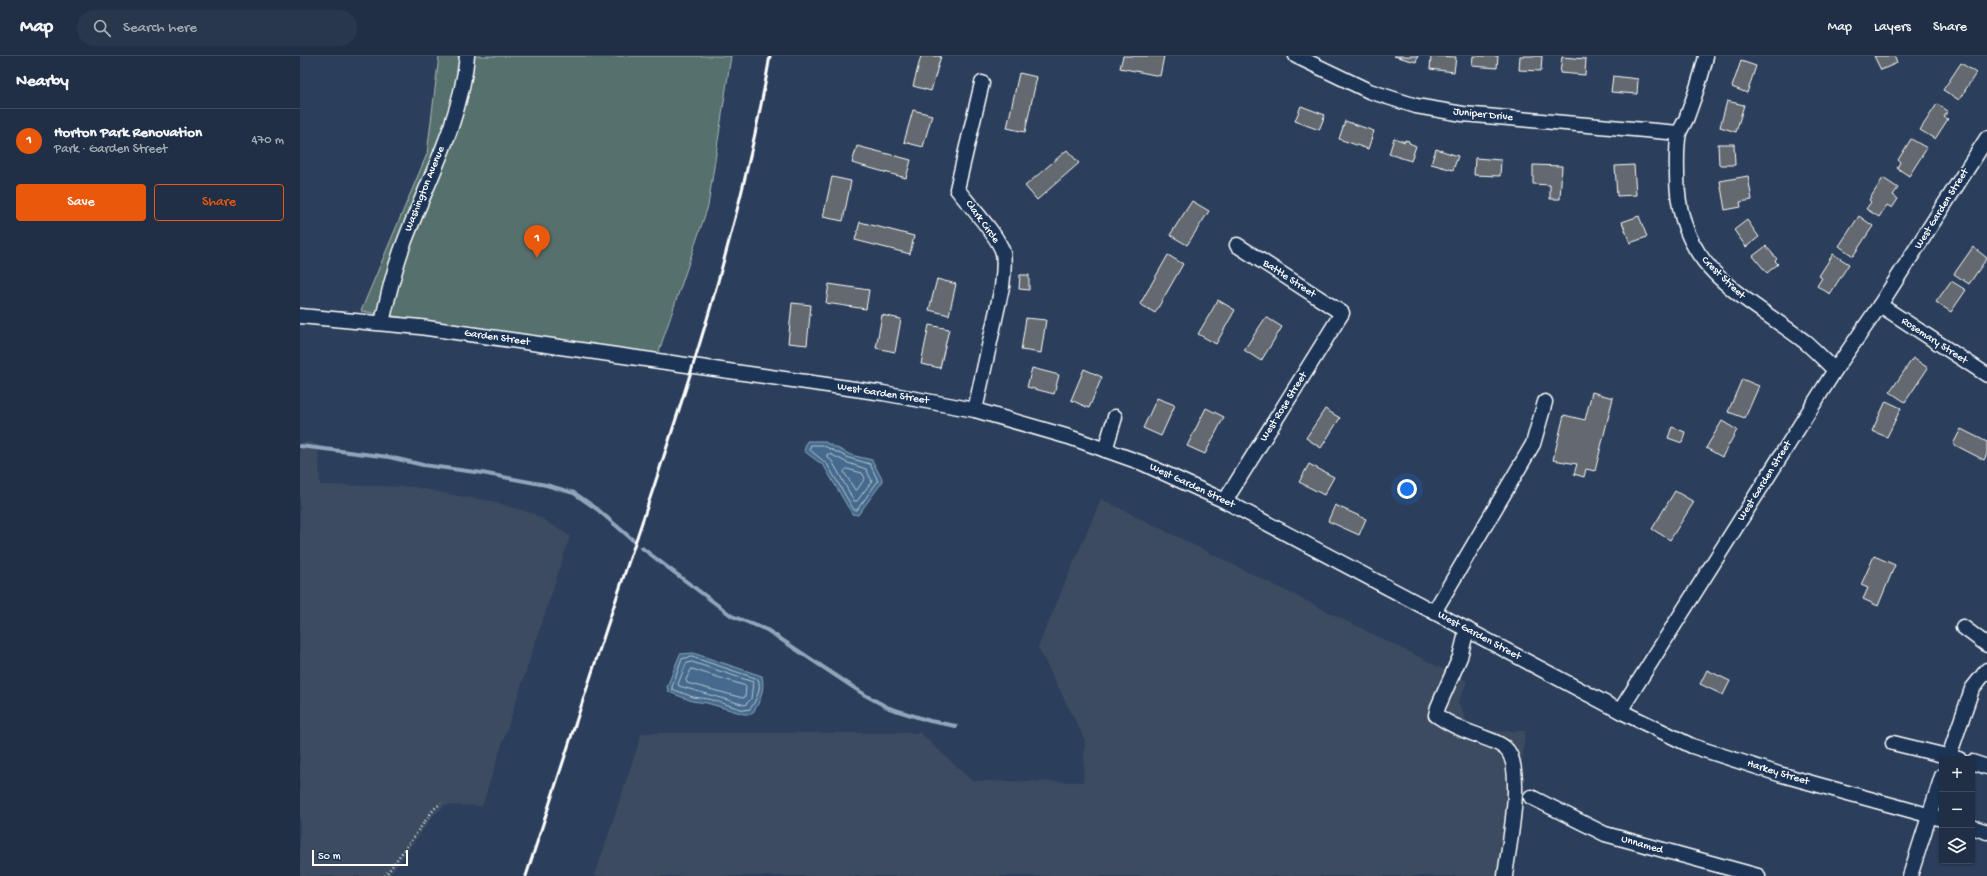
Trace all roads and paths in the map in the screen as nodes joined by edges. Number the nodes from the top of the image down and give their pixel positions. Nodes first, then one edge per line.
1 (467, 56) edge
2 (1297, 56) edge
3 (1706, 56) edge
4 (982, 83) dead end
5 (1679, 133) junction
6 (1987, 138) edge
7 (1237, 246) dead end
8 (1880, 305) junction
9 (1342, 313) joint
10 (300, 316) edge
11 (382, 323) junction
12 (692, 366) joint
13 (1835, 370) junction
14 (1987, 375) edge
15 (1545, 402) dead end
16 (975, 410) junction
17 (1115, 417) dead end
18 (1105, 450) junction
19 (1225, 501) junction
20 (1434, 612) junction
21 (1963, 627) dead end
22 (1466, 629) junction
23 (1987, 645) edge
24 (1987, 670) edge
25 (1620, 711) junction
26 (1893, 743) dead end
27 (1944, 756) edge
28 (1953, 756) edge
29 (1975, 763) edge
30 (1987, 766) edge
31 (1939, 789) edge
32 (1532, 797) dead end
33 (441, 803) dead end
34 (1933, 815) edge
35 (1975, 829) edge
36 (1987, 832) edge
37 (385, 876) edge
38 (1505, 876) edge
39 (1758, 876) edge
40 (1910, 876) edge

1 - 11 street, Washington Avenue
2 - 5 street, Juniper Drive
3 - 5 street, Crest Street
4 - 16 street, Clark Circle
5 - 13 street, Crest Street
6 - 8 street, West Garden Street
7 - 9 street, Battle Street
8 - 13 street, West Garden Street
8 - 14 street, Rosemary Street
9 - 19 street, West Rose Street
10 - 11 street, Garden Street
11 - 12 street, Garden Street
12 - 16 street, West Garden Street
13 - 25 street, West Garden Street
15 - 20 street
16 - 18 street, West Garden Street
17 - 18 street
18 - 19 street, West Garden Street
19 - 20 street, West Garden Street
20 - 22 street, West Garden Street
21 - 23 street
22 - 25 street, West Garden Street
22 - 38 street
24 - 28 street
25 - 34 street, Harkey Street
26 - 27 street
29 - 30 street
31 - 34 street
32 - 39 street, Unnamed
33 - 37 path
34 - 40 street
35 - 36 street

